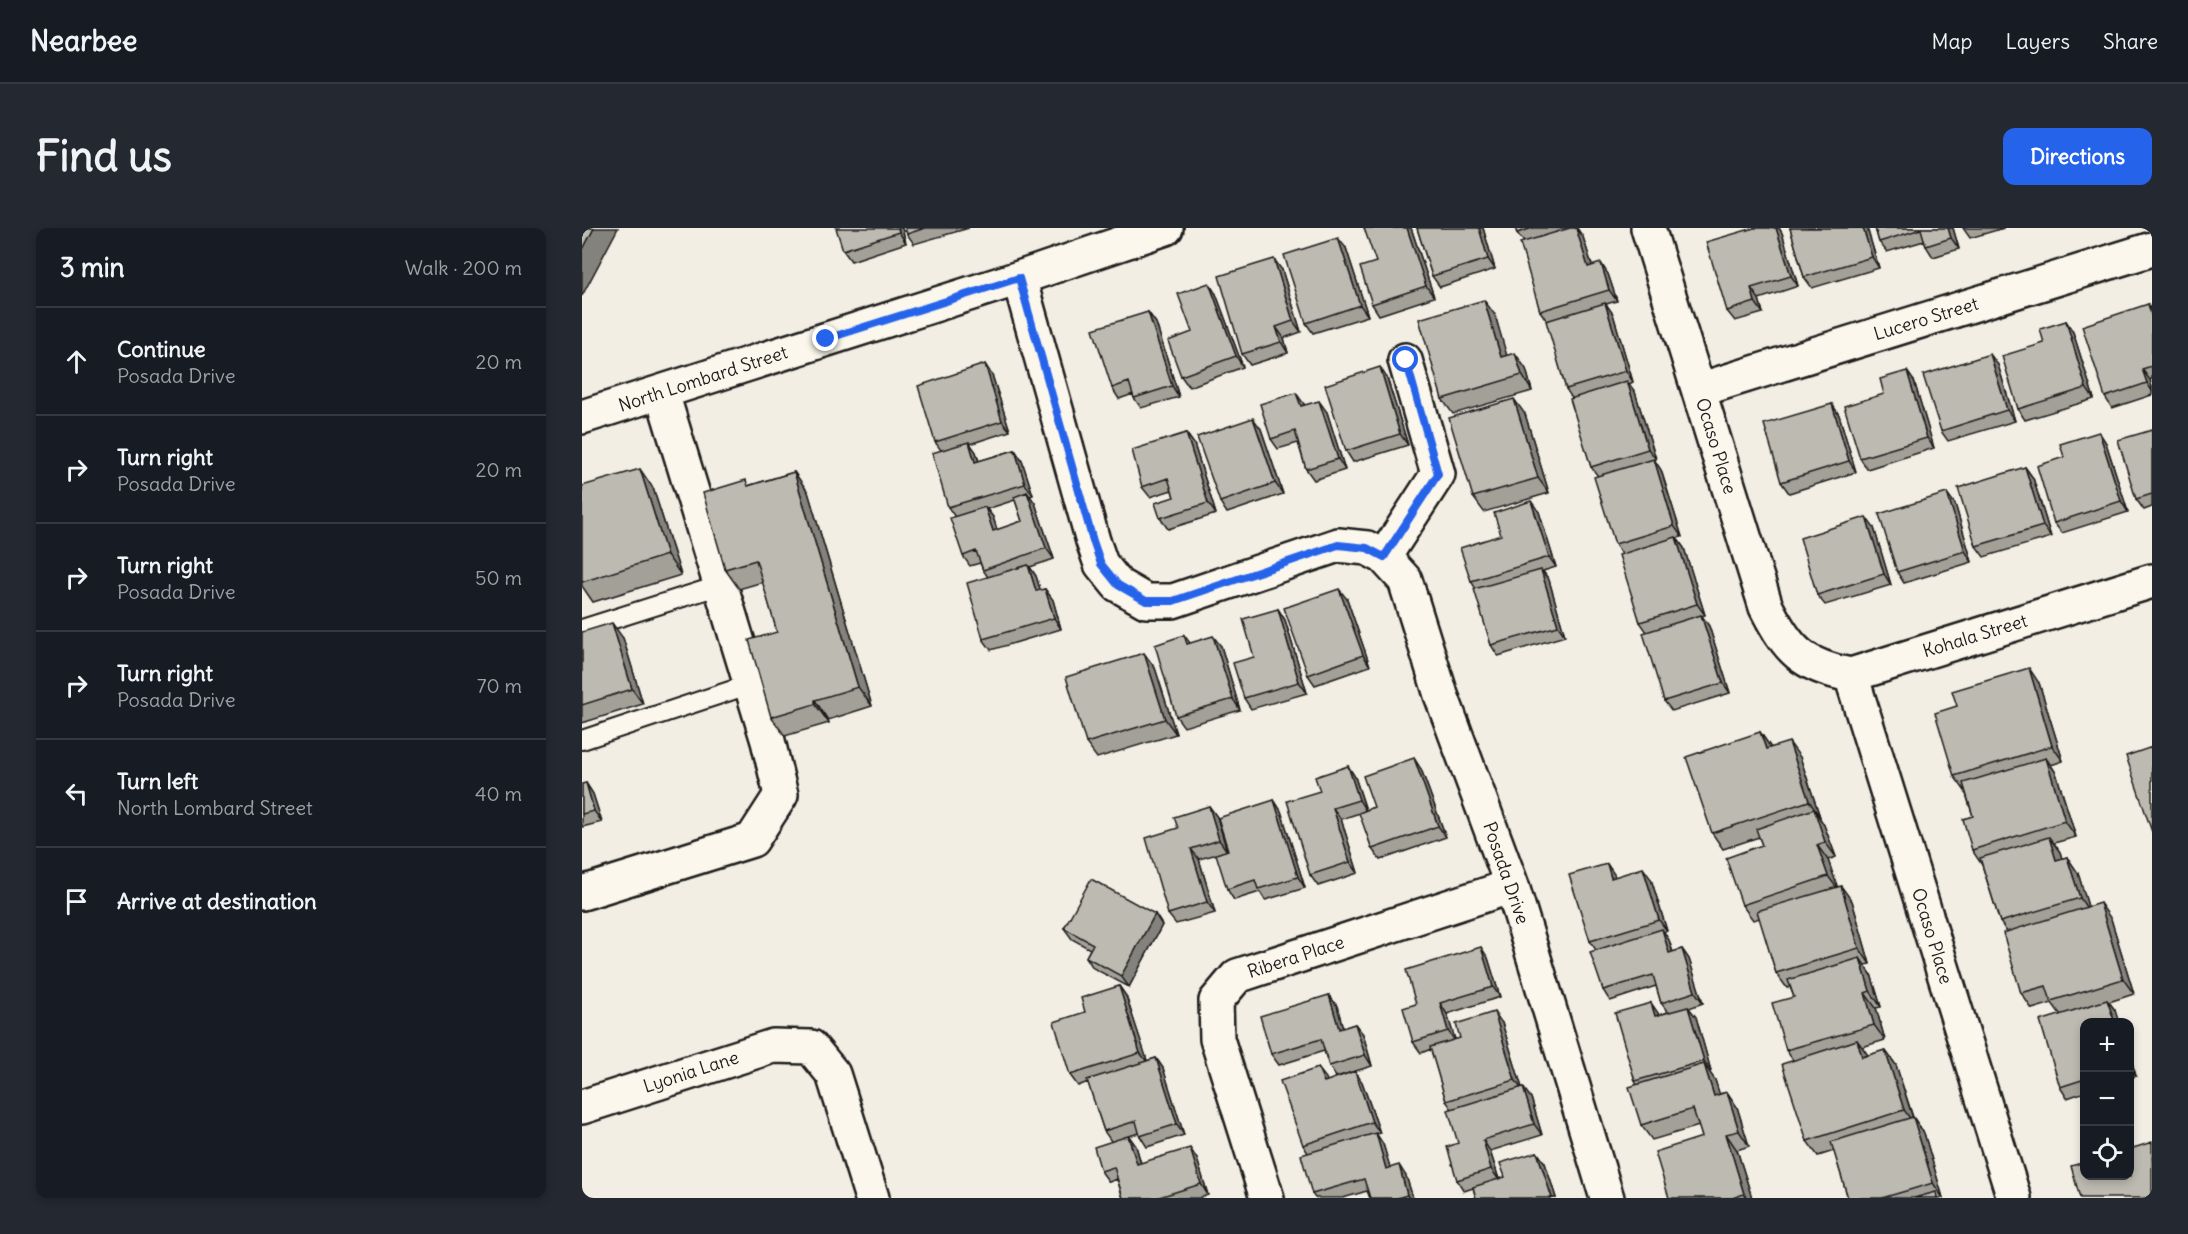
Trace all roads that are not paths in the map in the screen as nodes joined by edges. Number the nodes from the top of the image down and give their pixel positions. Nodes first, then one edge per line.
1 (1166, 228) edge
2 (1648, 228) edge
3 (2152, 249) edge
4 (1019, 278) junction
5 (1406, 360) dead end
6 (1699, 390) junction
7 (662, 393) junction
8 (582, 417) edge
9 (1384, 557) junction
10 (2152, 581) edge
11 (721, 585) junction
12 (582, 629) edge
13 (1851, 675) junction
14 (751, 684) junction
15 (582, 740) edge
16 (1512, 886) junction
17 (582, 893) edge
18 (582, 1107) edge
19 (872, 1198) edge
20 (1267, 1198) edge
21 (1607, 1198) edge
22 (2014, 1198) edge

1 - 4 street, North Lombard Street
2 - 6 street, Ocaso Place
3 - 6 street, Lucero Street
4 - 7 street, North Lombard Street
4 - 9 street, Posada Drive
5 - 9 street
6 - 13 street, Ocaso Place
7 - 8 street, North Lombard Street
7 - 11 street
9 - 16 street, Posada Drive
10 - 13 street, Kohala Street
11 - 12 lane
11 - 14 street
13 - 22 street, Ocaso Place
14 - 15 lane
14 - 17 street
16 - 20 street, Ribera Place
16 - 21 street, Posada Drive
18 - 19 street, Lyonia Lane

